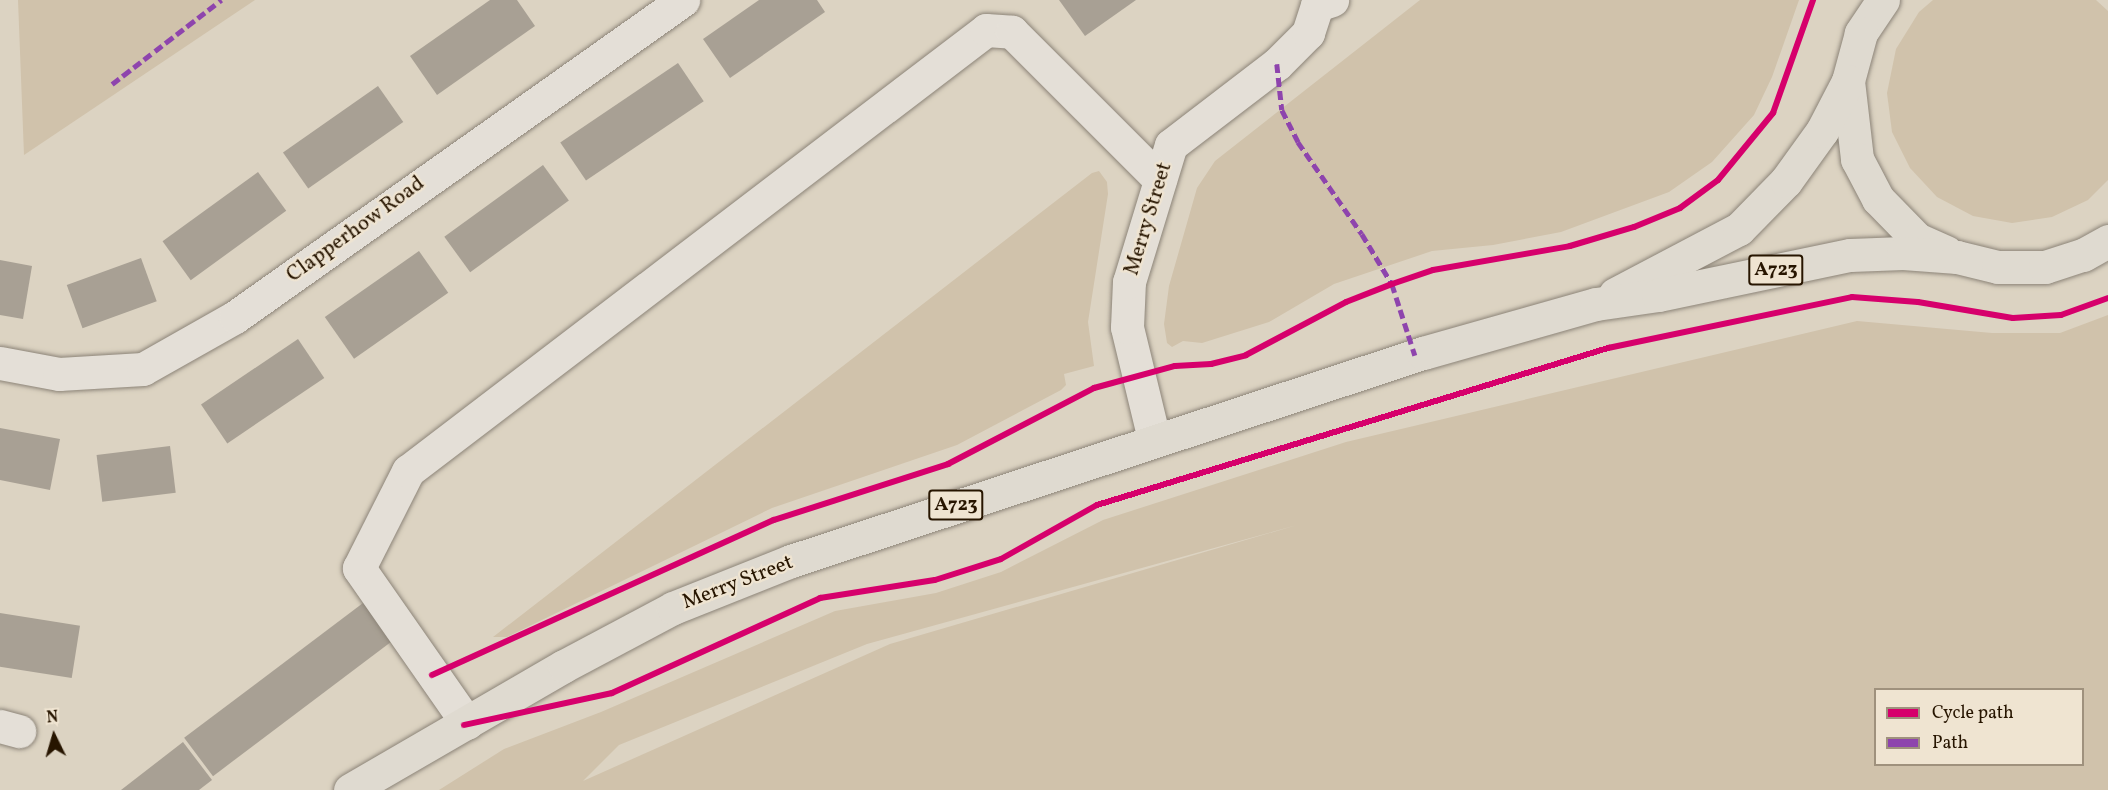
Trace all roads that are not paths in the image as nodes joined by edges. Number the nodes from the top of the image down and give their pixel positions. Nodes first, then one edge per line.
1 (683, 0) edge
2 (1883, 0) edge
3 (1322, 2) edge
4 (1848, 81) junction
5 (1160, 180) junction
6 (2108, 241) edge
7 (1957, 257) junction
8 (1596, 304) junction
9 (0, 363) edge
10 (1154, 439) junction
11 (467, 723) junction
12 (350, 790) edge

1 - 9 street, Clapperhow Road
2 - 4 main road, A723
3 - 5 street, Merry Street
4 - 7 main road, A723
4 - 8 main road, A723
5 - 10 street, Merry Street
5 - 11 street
6 - 7 main road, A723
7 - 8 main road, A723
8 - 10 main road, Merry Street / A723
10 - 11 main road, Merry Street / A723
11 - 12 main road, Merry Street / A723

